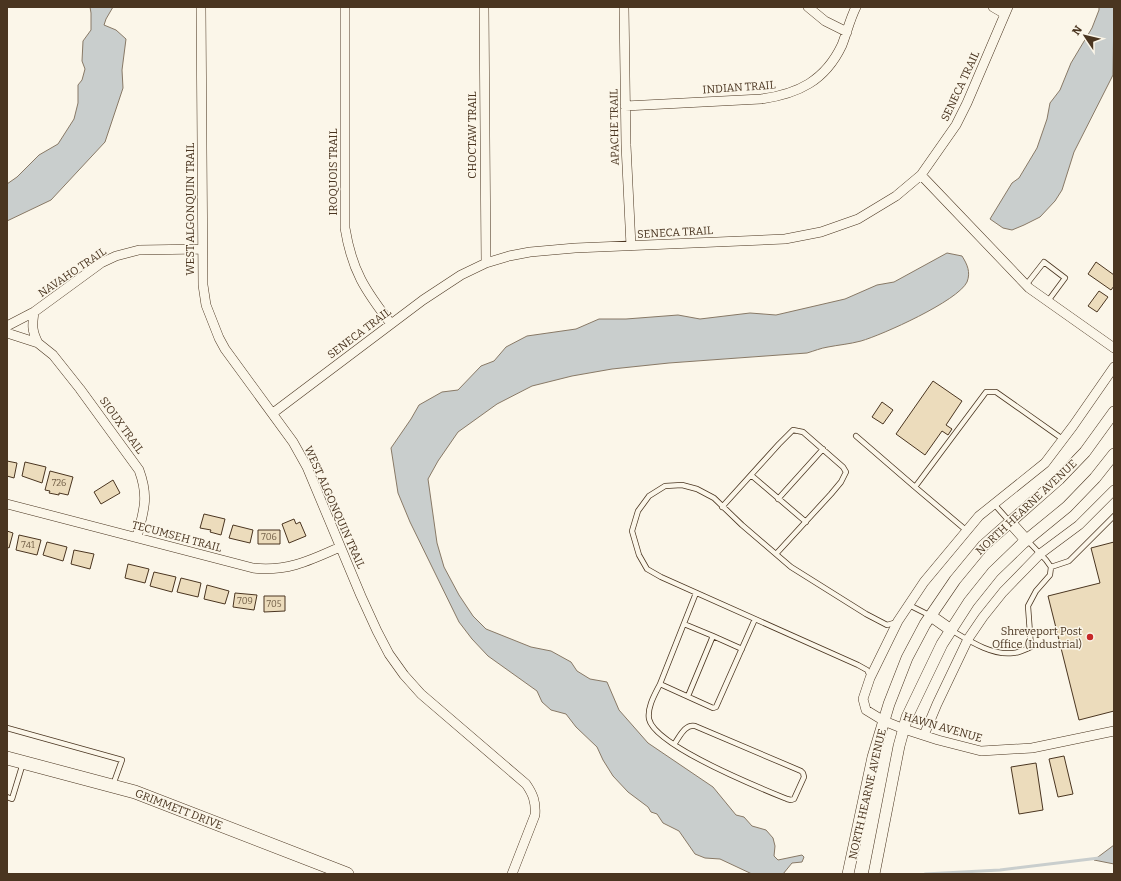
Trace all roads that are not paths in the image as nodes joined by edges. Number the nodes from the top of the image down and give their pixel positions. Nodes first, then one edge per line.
1 (201, 7) edge
2 (345, 7) edge
3 (484, 7) edge
4 (624, 7) edge
5 (808, 7) edge
6 (856, 7) edge
7 (993, 7) edge
8 (1007, 10) edge
9 (847, 32) junction
10 (625, 106) junction
11 (921, 175) junction
12 (631, 246) junction
13 (202, 249) junction
14 (486, 263) junction
15 (1026, 285) junction
16 (1048, 301) junction
17 (34, 312) junction
18 (391, 324) junction
19 (7, 326) edge
20 (7, 333) edge
21 (38, 343) junction
22 (1114, 348) edge
23 (1114, 367) edge
24 (1114, 412) edge
25 (273, 413) junction
26 (856, 436) dead end
27 (1064, 440) junction
28 (823, 449) junction
29 (1114, 454) edge
30 (751, 475) junction
31 (915, 487) junction
32 (1114, 490) edge
33 (778, 498) junction
34 (7, 504) edge
35 (994, 504) junction
36 (722, 507) junction
37 (1114, 516) edge
38 (806, 522) junction
39 (1010, 522) junction
40 (967, 531) junction
41 (137, 538) junction
42 (1026, 540) junction
43 (340, 547) junction
44 (776, 554) junction
45 (1040, 554) junction
46 (1051, 567) junction
47 (696, 593) junction
48 (909, 605) junction
49 (931, 616) junction
50 (755, 619) junction
51 (898, 621) junction
52 (684, 624) junction
53 (951, 630) junction
54 (713, 636) junction
55 (968, 639) junction
56 (742, 649) junction
57 (870, 678) junction
58 (660, 684) junction
59 (688, 696) junction
60 (884, 722) junction
61 (7, 728) edge
62 (904, 729) junction
63 (1114, 731) edge
64 (924, 735) junction
65 (675, 744) junction
66 (7, 758) edge
67 (23, 762) junction
68 (113, 786) junction
69 (7, 797) edge
70 (347, 874) edge
71 (512, 874) edge
72 (848, 874) edge
73 (874, 874) edge

1 - 13 street, WEST ALGONQUIN TRAIL
2 - 18 street, IROQUOIS TRAIL
3 - 14 street, CHOCTAW TRAIL
4 - 10 street, APACHE TRAIL
5 - 9 street
6 - 9 street, INDIAN TRAIL
7 - 8 street
8 - 11 street, SENECA TRAIL
9 - 10 street, INDIAN TRAIL
10 - 12 street, APACHE TRAIL
11 - 12 street, SENECA TRAIL
11 - 15 street
12 - 14 street, SENECA TRAIL
13 - 17 street, NAVAHO TRAIL
13 - 25 street, WEST ALGONQUIN TRAIL
14 - 18 street, SENECA TRAIL
15 - 16 street
15 - 16 lane
16 - 22 street
17 - 19 street, NAVAHO TRAIL
17 - 21 street
18 - 25 street, SENECA TRAIL
20 - 21 street, SIOUX TRAIL
21 - 41 street, SIOUX TRAIL
23 - 27 street, HAWN AVENUE
24 - 39 street, NORTH HEARNE AVENUE
25 - 43 street, WEST ALGONQUIN TRAIL
26 - 31 lane
27 - 31 lane
27 - 35 street, HAWN AVENUE
28 - 30 lane
28 - 33 lane
28 - 38 lane
29 - 42 street, NORTH HEARNE AVENUE
30 - 33 lane
30 - 36 lane
31 - 40 lane
32 - 45 street
33 - 38 lane
34 - 41 street, TECUMSEH TRAIL
35 - 39 lane
35 - 40 street, HAWN AVENUE
36 - 44 lane
36 - 47 lane
37 - 46 lane
38 - 44 lane
39 - 42 street
39 - 49 street, NORTH HEARNE AVENUE
40 - 48 street, HAWN AVENUE
41 - 43 street, TECUMSEH TRAIL
42 - 45 lane
42 - 53 street, NORTH HEARNE AVENUE
43 - 71 street, WEST ALGONQUIN TRAIL
44 - 51 lane
45 - 46 lane
45 - 55 street
46 - 55 lane
47 - 50 lane
47 - 52 lane
48 - 49 lane
48 - 51 street, HAWN AVENUE
49 - 53 street
49 - 60 street, NORTH HEARNE AVENUE
50 - 56 lane
50 - 57 lane
51 - 57 street, HAWN AVENUE
52 - 54 lane
52 - 58 lane
53 - 55 lane
53 - 62 street, NORTH HEARNE AVENUE
54 - 56 lane
54 - 59 lane
55 - 64 street
56 - 59 lane
57 - 60 street, HAWN AVENUE
58 - 59 lane
58 - 65 lane
60 - 62 street, HAWN AVENUE
60 - 72 street, NORTH HEARNE AVENUE
61 - 68 lane
62 - 64 street, HAWN AVENUE
62 - 73 street, NORTH HEARNE AVENUE
63 - 64 street, HAWN AVENUE
65 - 65 lane
66 - 67 main road, GRIMMETT DRIVE
67 - 68 main road, GRIMMETT DRIVE
67 - 69 lane
68 - 70 main road, GRIMMETT DRIVE

